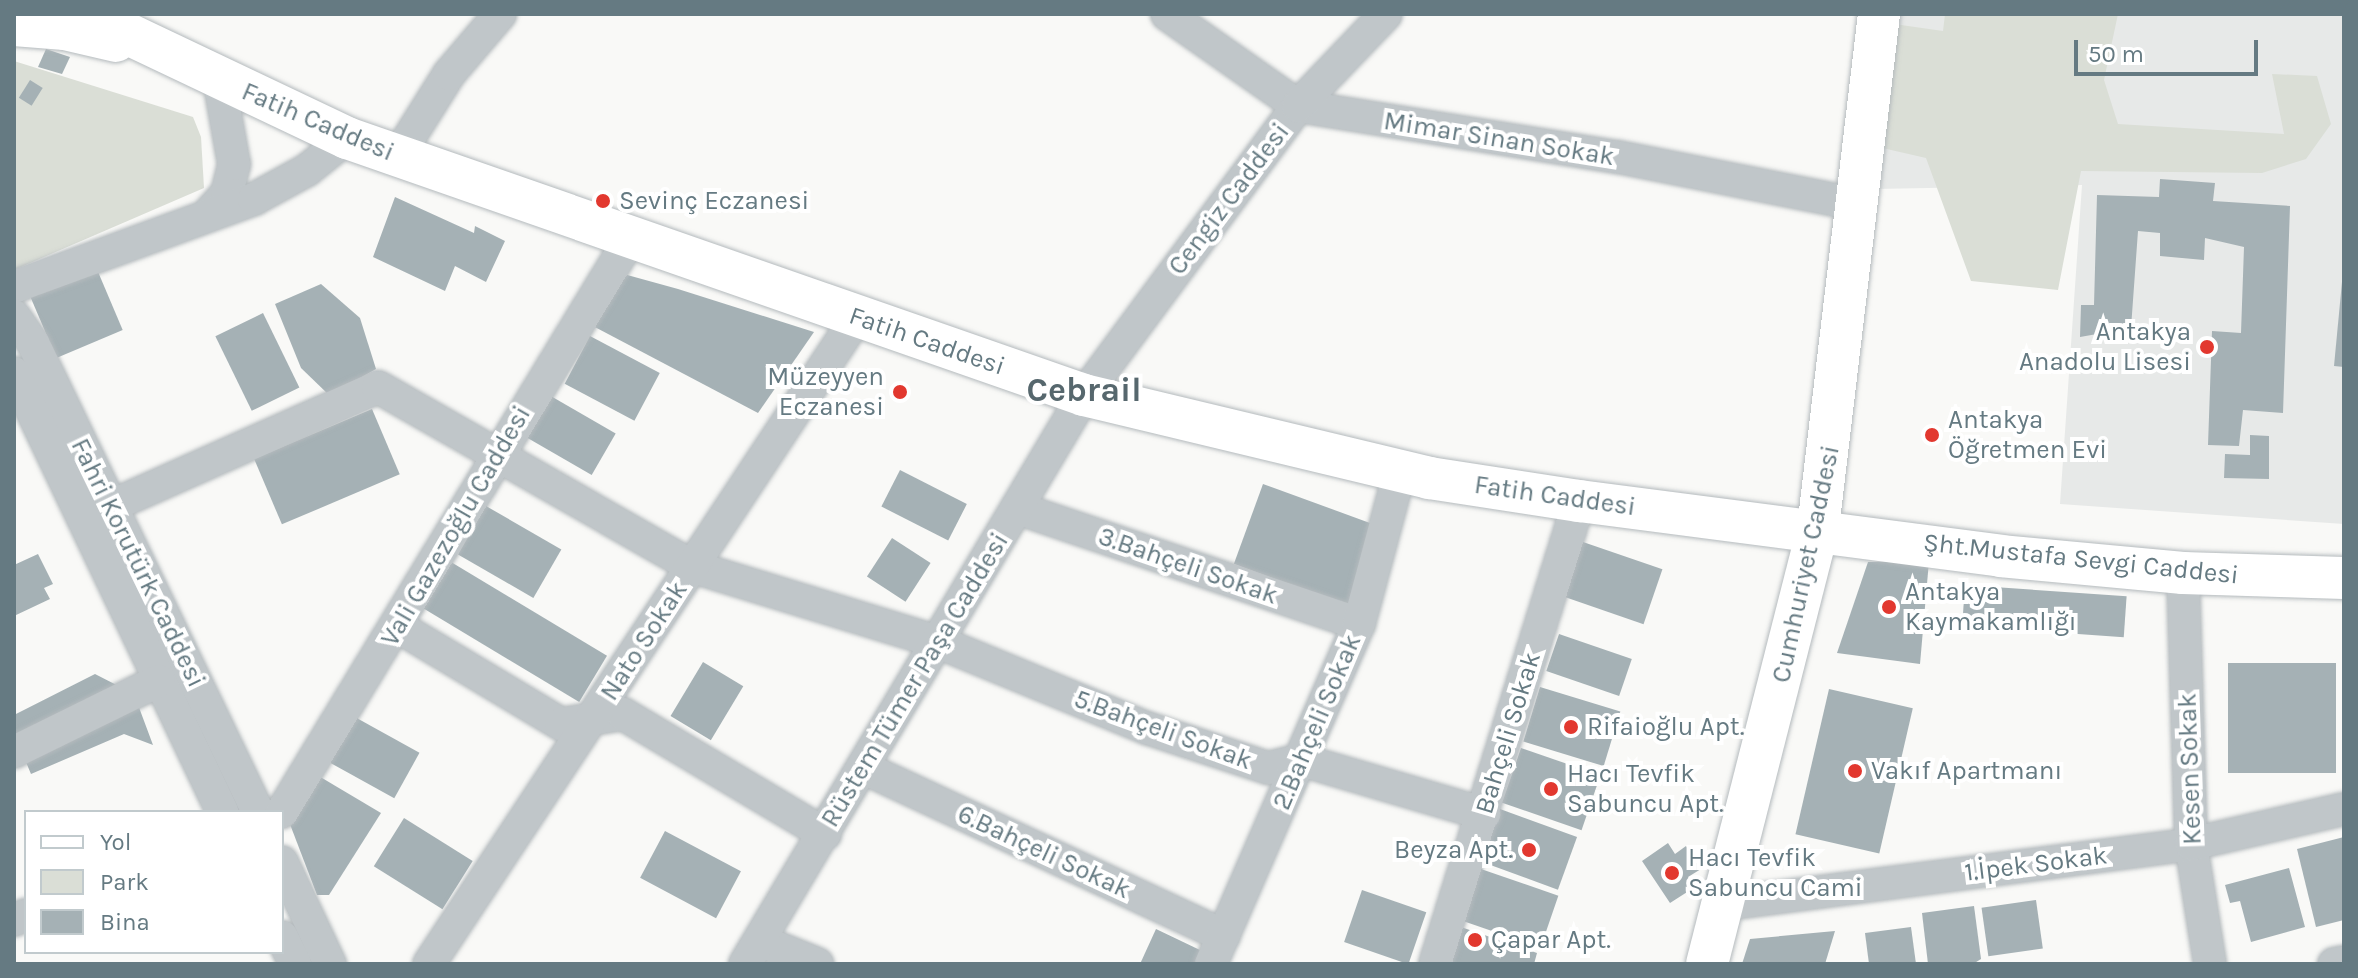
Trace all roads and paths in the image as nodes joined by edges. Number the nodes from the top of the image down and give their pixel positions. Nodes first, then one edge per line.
1 (86, 14) edge
2 (500, 14) edge
3 (1167, 14) edge
4 (1386, 14) edge
5 (1879, 14) edge
6 (14, 25) edge
7 (163, 53) junction
8 (219, 80) junction
9 (1298, 106) junction
10 (347, 138) junction
11 (397, 157) junction
12 (1856, 204) junction
13 (210, 212) junction
14 (630, 239) junction
15 (14, 287) edge
16 (14, 316) edge
17 (857, 317) junction
18 (14, 373) edge
19 (1084, 395) junction
20 (497, 452) junction
21 (1400, 471) junction
22 (1579, 501) junction
23 (111, 506) junction
24 (1017, 508) junction
25 (1818, 528) junction
26 (693, 567) junction
27 (2183, 573) junction
28 (2344, 578) edge
29 (1359, 624) junction
30 (397, 626) junction
31 (938, 642) junction
32 (158, 681) junction
33 (593, 718) junction
34 (14, 752) edge
35 (1301, 760) junction
36 (864, 768) junction
37 (2344, 809) edge
38 (221, 810) edge
39 (257, 810) edge
40 (283, 810) edge
41 (1484, 814) junction
42 (825, 834) junction
43 (2191, 844) junction
44 (284, 866) edge
45 (1725, 904) junction
46 (1218, 950) edge
47 (753, 952) edge
48 (2344, 962) edge
49 (330, 964) edge
50 (429, 964) edge
51 (817, 964) edge
52 (1435, 964) edge
53 (1707, 964) edge
54 (2210, 964) edge
55 (2334, 964) edge

1 - 7 main road, Fatih Caddesi
2 - 11 street
3 - 9 street, Mimar Sinan Sokak
4 - 9 street, Cengiz Caddesi
5 - 12 main road, Cumhuriyet Caddesi
6 - 7 main road, Fatih Caddesi
7 - 8 main road, Fatih Caddesi
8 - 10 main road, Fatih Caddesi
8 - 13 street
9 - 12 street, Mimar Sinan Sokak
9 - 19 street, Cengiz Caddesi
10 - 11 main road, Fatih Caddesi
10 - 13 street
11 - 14 main road, Fatih Caddesi
12 - 25 main road, Cumhuriyet Caddesi
13 - 15 street
14 - 17 main road, Fatih Caddesi
14 - 20 street, Vali Gazezoğlu Caddesi
16 - 23 street, Fahri Korutürk Caddesi
17 - 19 main road, Fatih Caddesi
17 - 26 street, Nato Sokak
18 - 32 street, Fahri Korutürk Caddesi
19 - 21 main road, Fatih Caddesi
19 - 24 street, Rüstem Tümer Paşa Caddesi
20 - 23 street, 5.Bahçeli Sokak
20 - 26 street, 5.Bahçeli Sokak
20 - 30 street, Vali Gazezoğlu Caddesi
21 - 22 main road, Fatih Caddesi
21 - 29 street, 2.Bahçeli Sokak
22 - 25 main road, Fatih Caddesi
22 - 41 street, Bahçeli Sokak
23 - 39 street, Fahri Korutürk Caddesi
24 - 29 street, 3.Bahçeli Sokak
24 - 31 street, Rüstem Tümer Paşa Caddesi
25 - 27 main road, Şht.Mustafa Sevgi Caddesi
25 - 45 main road, Cumhuriyet Caddesi
26 - 31 street, 5.Bahçeli Sokak
26 - 33 street, Nato Sokak
27 - 28 main road, Şht.Mustafa Sevgi Caddesi
27 - 43 street, Kesen Sokak
29 - 35 street, 2.Bahçeli Sokak
30 - 33 street
30 - 40 street, Vali Gazezoğlu Caddesi
31 - 35 street, 5.Bahçeli Sokak
31 - 36 street, Rüstem Tümer Paşa Caddesi
32 - 34 street
32 - 38 street, Fahri Korutürk Caddesi
33 - 42 street
33 - 50 street, Nato Sokak
35 - 41 street, 5.Bahçeli Sokak
35 - 46 street, 2.Bahçeli Sokak
36 - 42 street, Rüstem Tümer Paşa Caddesi
36 - 46 street, 6.Bahçeli Sokak
37 - 43 street, 1.İpek Sokak
41 - 52 street, Bahçeli Sokak
42 - 47 street, Rüstem Tümer Paşa Caddesi
43 - 45 street, 1.İpek Sokak
43 - 54 street, Kesen Sokak
44 - 49 street
45 - 53 main road, Cumhuriyet Caddesi
47 - 51 street
48 - 55 street

